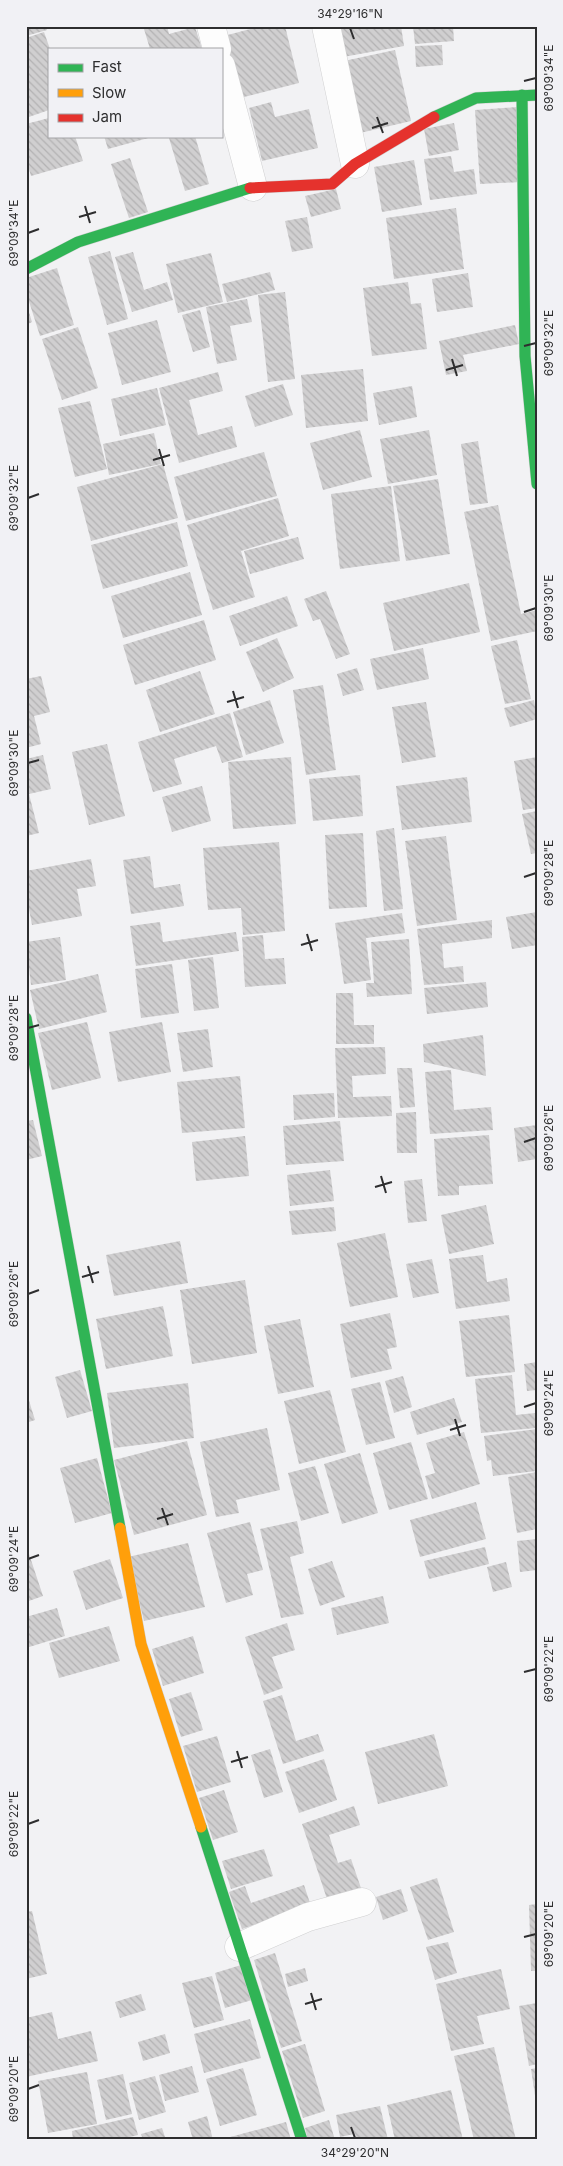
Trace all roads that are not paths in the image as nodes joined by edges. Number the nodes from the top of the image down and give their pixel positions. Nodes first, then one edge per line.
1 (211, 26) edge
2 (326, 26) edge
3 (217, 48) edge
4 (222, 70) edge
5 (522, 95) junction
6 (537, 95) edge
7 (355, 164) junction
8 (253, 187) junction
9 (26, 269) edge
10 (537, 484) edge
11 (26, 1018) edge
12 (362, 1902) dead end
13 (239, 1947) junction
14 (302, 2140) edge

1 - 3 street
2 - 7 street
4 - 8 street
5 - 6 street
5 - 7 street
5 - 10 street
7 - 8 street
8 - 9 street
11 - 13 street
12 - 13 street
13 - 14 street

